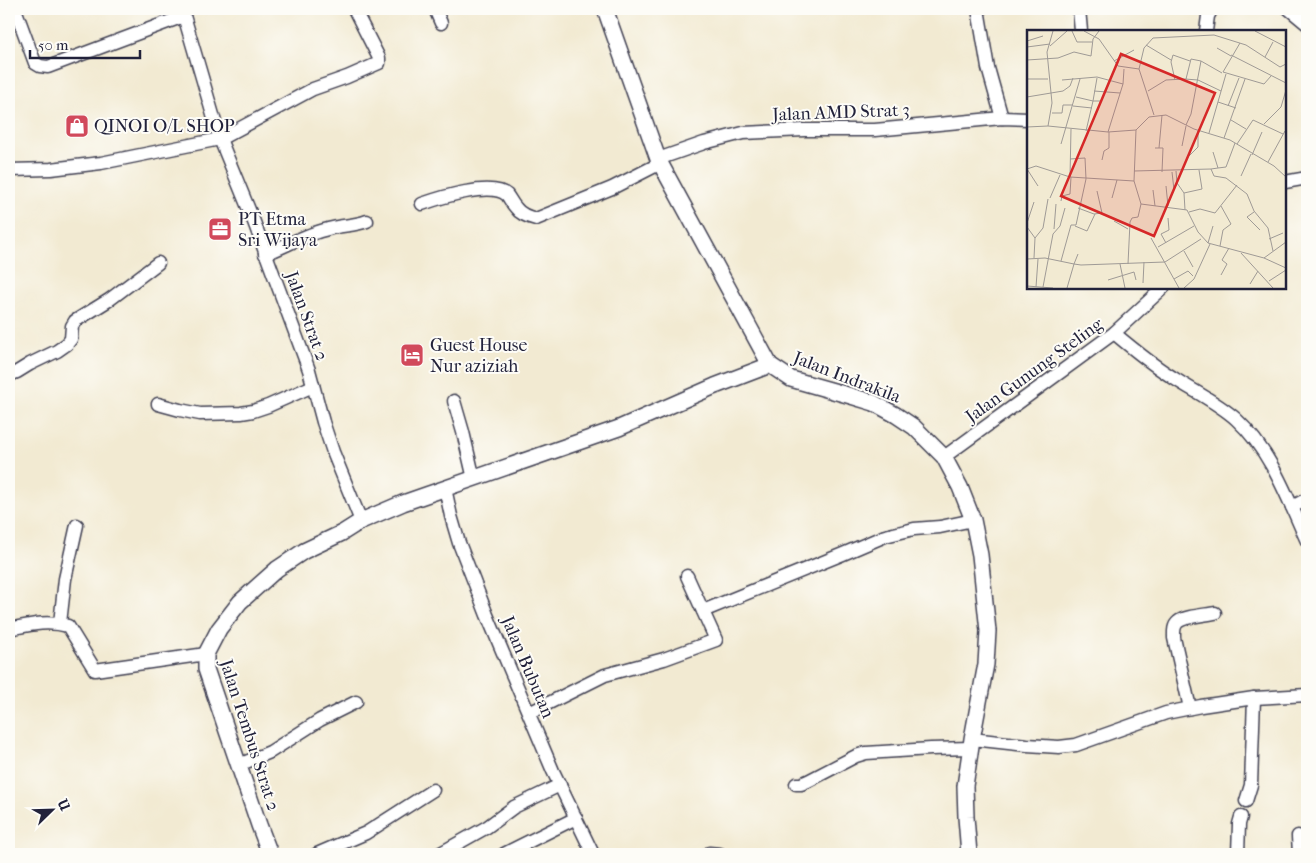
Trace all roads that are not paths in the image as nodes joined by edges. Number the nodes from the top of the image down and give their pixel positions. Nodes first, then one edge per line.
1 (354, 9) edge
2 (435, 9) edge
3 (605, 9) edge
4 (978, 9) edge
5 (1079, 9) edge
6 (1212, 9) edge
7 (1289, 9) edge
8 (9, 11) edge
9 (183, 12) edge
10 (441, 23) dead end
11 (1307, 24) edge
12 (1081, 30) edge
13 (1206, 30) edge
14 (1002, 118) junction
15 (1027, 120) edge
16 (220, 139) junction
17 (659, 161) junction
18 (9, 170) edge
19 (1307, 178) edge
20 (1286, 182) edge
21 (422, 204) dead end
22 (367, 222) dead end
23 (265, 254) junction
24 (158, 263) dead end
25 (1162, 289) edge
26 (1114, 333) junction
27 (770, 365) junction
28 (9, 374) edge
29 (313, 386) junction
30 (454, 401) dead end
31 (158, 404) dead end
32 (944, 457) junction
33 (474, 479) junction
34 (445, 488) junction
35 (1307, 499) edge
36 (1292, 508) junction
37 (973, 520) junction
38 (361, 521) junction
39 (77, 526) dead end
40 (1307, 541) edge
41 (687, 576) dead end
42 (703, 611) junction
43 (1216, 613) dead end
44 (60, 624) junction
45 (9, 629) edge
46 (206, 654) junction
47 (1307, 696) edge
48 (1254, 698) junction
49 (356, 702) dead end
50 (1190, 708) junction
51 (528, 713) junction
52 (971, 743) junction
53 (239, 765) junction
54 (796, 784) dead end
55 (560, 785) junction
56 (433, 790) dead end
57 (1246, 801) dead end
58 (576, 818) junction
59 (1241, 818) dead end
60 (1298, 836) dead end
61 (270, 854) edge
62 (317, 854) edge
63 (439, 854) edge
64 (504, 854) edge
65 (594, 854) edge
66 (968, 854) edge
67 (1238, 854) edge
68 (1299, 854) edge

1 - 16 street
2 - 10 street
3 - 17 street, Jalan Indrakila
4 - 14 street
5 - 12 street
6 - 13 street
7 - 11 street
8 - 9 street
9 - 16 street, Jalan Strat 2
14 - 15 street, Jalan AMD Strat 3
14 - 17 street, Jalan AMD Strat 3
16 - 18 street
16 - 23 street, Jalan Strat 2
17 - 21 street, Jalan AMD Strat 3
17 - 27 street, Jalan Indrakila
19 - 20 street
22 - 23 street
23 - 29 street, Jalan Strat 2
24 - 28 street
25 - 26 street, Jalan Gunung Steling
26 - 32 street, Jalan Gunung Steling
26 - 36 street
27 - 32 street, Jalan Indrakila
27 - 33 street, Jalan Tembus Strat 2
29 - 31 street
29 - 38 street, Jalan Strat 2
30 - 33 street
32 - 37 street, Jalan Indrakila
33 - 34 street, Jalan Tembus Strat 2
34 - 38 street, Jalan Tembus Strat 2
34 - 51 street, Jalan Bubutan
35 - 36 street
36 - 40 street
37 - 42 street
37 - 52 street, Jalan Indrakila
38 - 46 street, Jalan Tembus Strat 2
39 - 44 street
41 - 42 street
42 - 51 street
43 - 50 street
44 - 45 street
44 - 46 street
46 - 53 street, Jalan Tembus Strat 2
47 - 48 street
48 - 50 street
48 - 57 street
49 - 53 street
50 - 52 street
51 - 55 street, Jalan Bubutan
52 - 54 street
52 - 66 street, Jalan Indrakila
53 - 61 street, Jalan Tembus Strat 2
55 - 58 street, Jalan Bubutan
55 - 63 street
56 - 62 street
58 - 64 street
58 - 65 street, Jalan Bubutan
59 - 67 street
60 - 68 street

